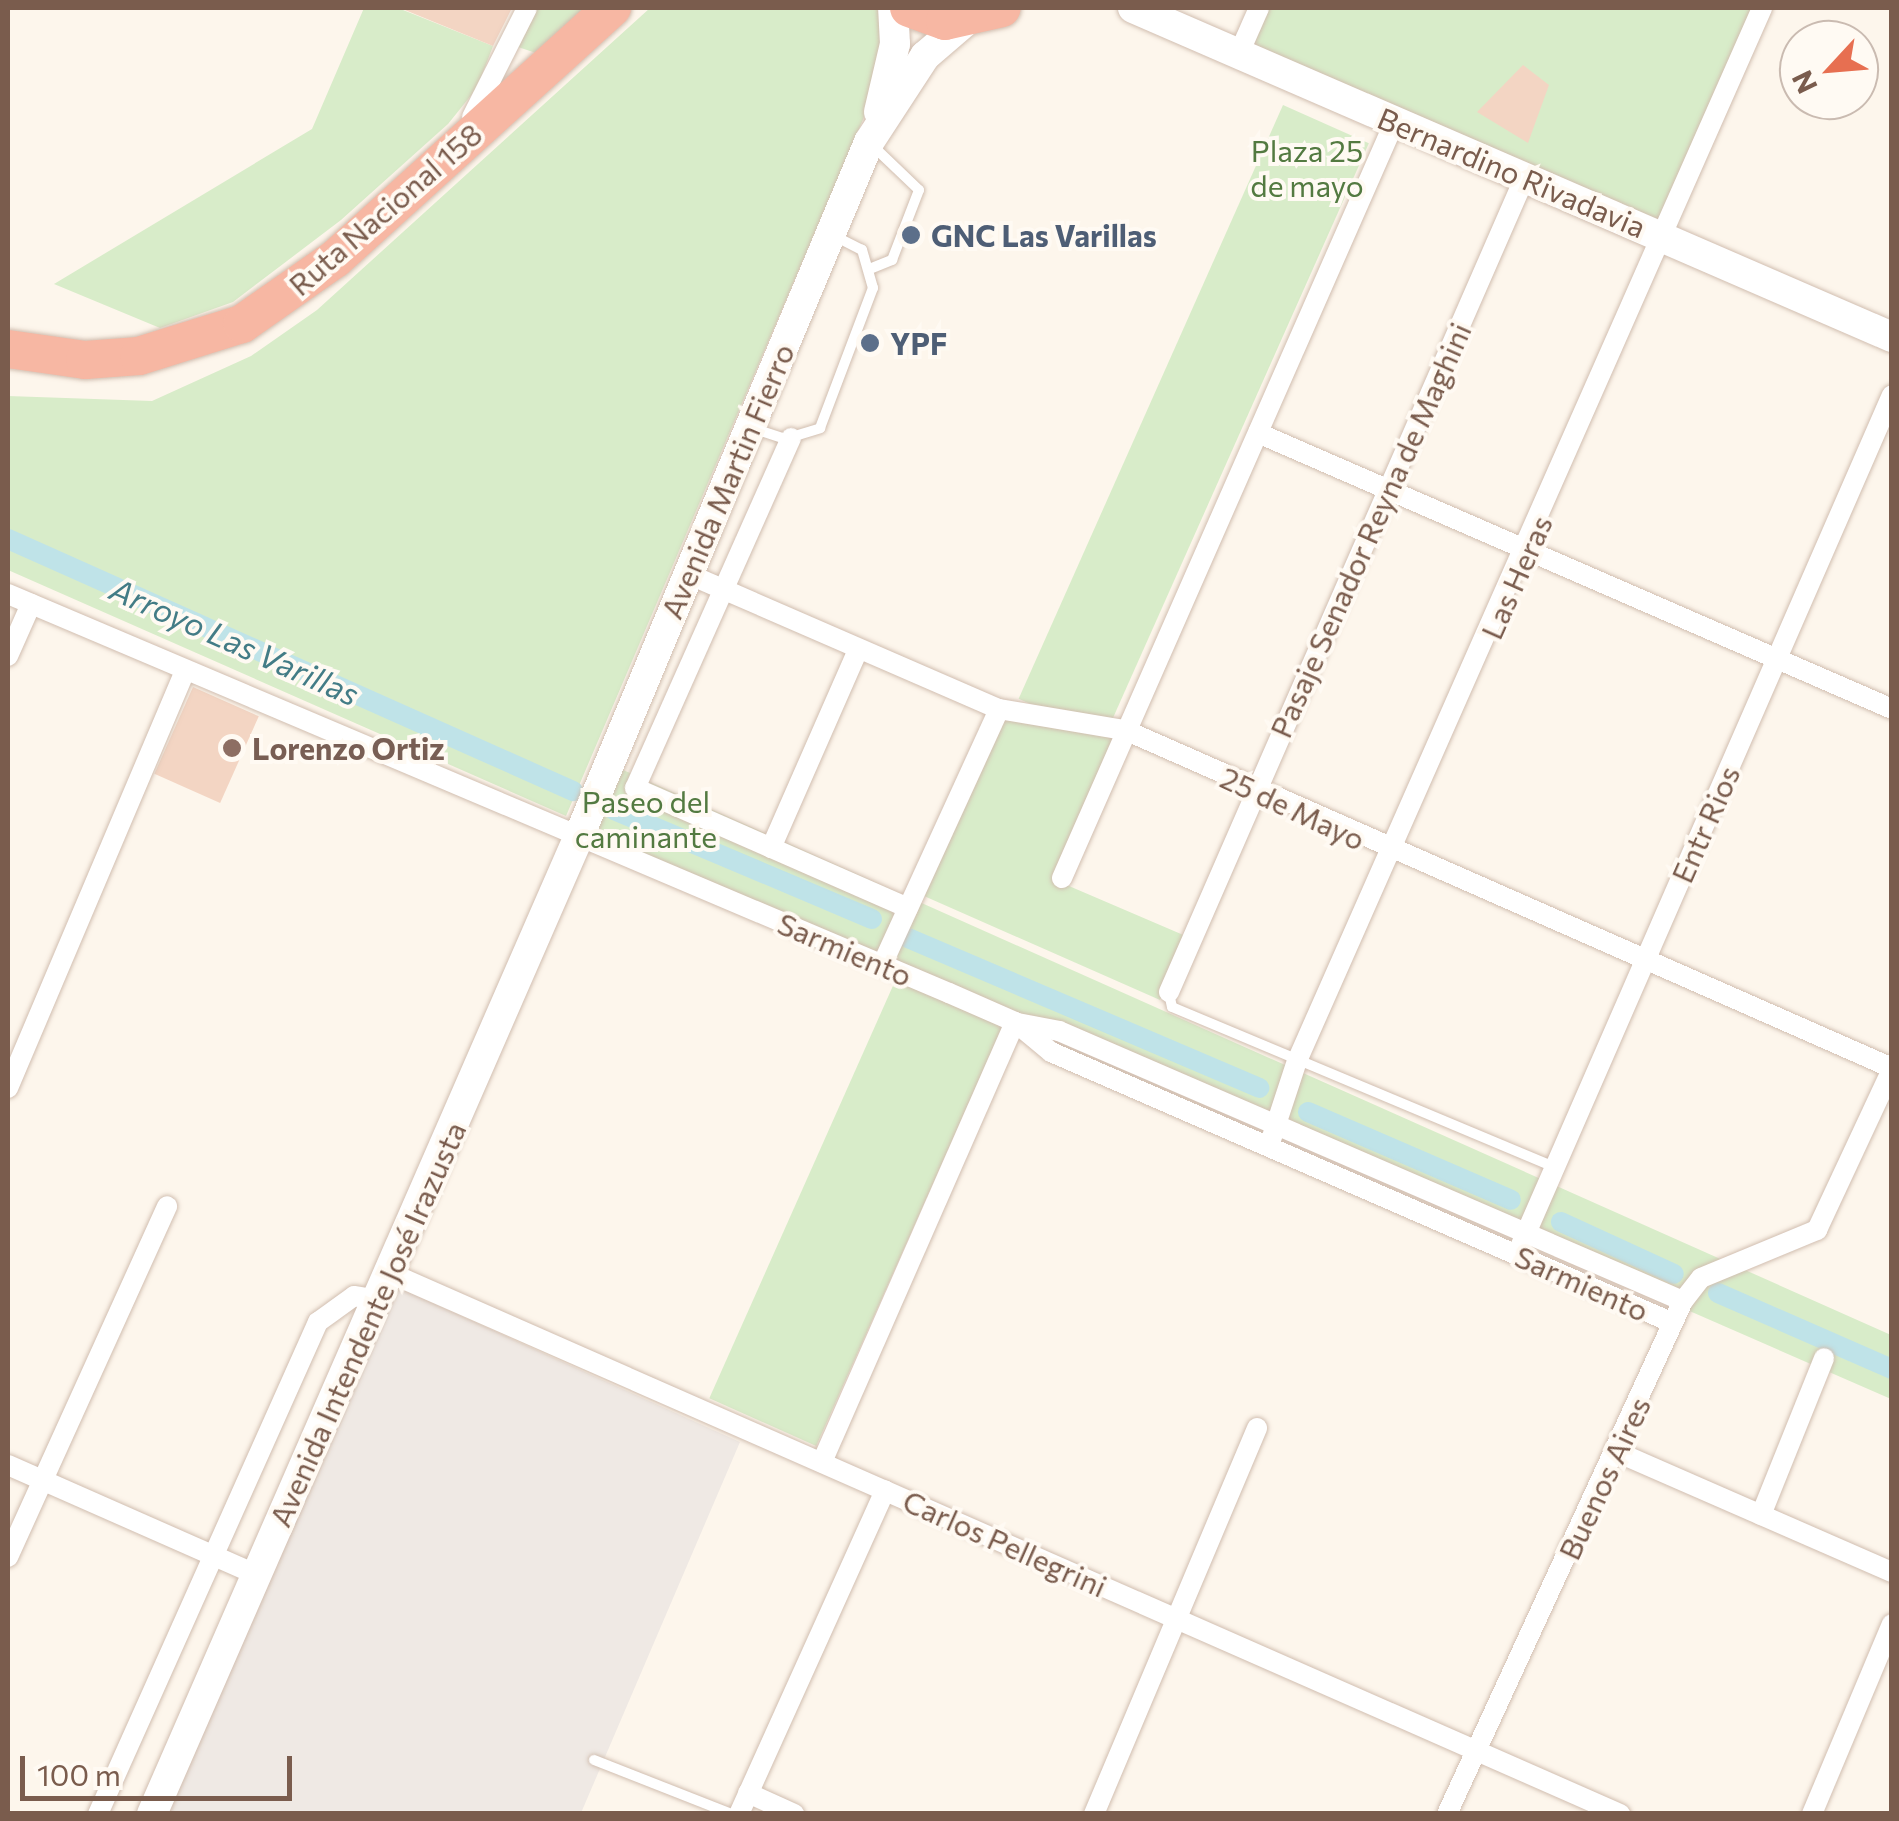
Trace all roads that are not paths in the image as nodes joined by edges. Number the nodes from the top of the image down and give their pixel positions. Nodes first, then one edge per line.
1 (527, 8) edge
2 (612, 8) edge
3 (894, 8) edge
4 (909, 8) edge
5 (1002, 8) edge
6 (1133, 8) edge
7 (1258, 8) edge
8 (1762, 8) edge
9 (966, 21) junction
10 (1240, 50) junction
11 (517, 70) junction
12 (1394, 122) junction
13 (872, 136) junction
14 (1524, 179) junction
15 (830, 234) junction
16 (1664, 238) junction
17 (872, 268) junction
18 (1892, 337) edge
19 (8, 348) edge
20 (1892, 395) edge
21 (750, 428) junction
22 (1258, 433) junction
23 (792, 438) junction
24 (1388, 493) junction
25 (1528, 551) junction
26 (688, 574) junction
27 (724, 590) junction
28 (8, 594) edge
29 (30, 604) junction
30 (858, 650) junction
31 (8, 656) edge
32 (1778, 660) junction
33 (186, 671) junction
34 (998, 709) junction
35 (1892, 709) edge
36 (1125, 730) junction
37 (1254, 790) junction
38 (580, 834) junction
39 (771, 848) junction
40 (1392, 853) junction
41 (1062, 878) dead end
42 (908, 908) junction
43 (1643, 963) junction
44 (882, 965) junction
45 (1170, 992) joint
46 (1015, 1022) junction
47 (16, 1045) edge
48 (1297, 1061) junction
49 (1892, 1068) edge
50 (8, 1088) edge
51 (1276, 1124) junction
52 (1269, 1146) junction
53 (1554, 1167) junction
54 (167, 1206) dead end
55 (1526, 1233) junction
56 (1517, 1254) junction
57 (384, 1286) junction
58 (1691, 1290) junction
59 (1673, 1323) junction
60 (1824, 1358) dead end
61 (1257, 1428) dead end
62 (1617, 1452) junction
63 (822, 1462) junction
64 (8, 1465) edge
65 (42, 1480) junction
66 (885, 1490) junction
67 (1761, 1515) junction
68 (212, 1555) junction
69 (8, 1556) edge
70 (1892, 1572) edge
71 (257, 1575) junction
72 (1178, 1618) junction
73 (1892, 1624) edge
74 (1476, 1752) junction
75 (594, 1760) dead end
76 (748, 1794) junction
77 (98, 1814) edge
78 (152, 1814) edge
79 (735, 1814) edge
80 (794, 1814) edge
81 (1094, 1814) edge
82 (1448, 1814) edge
83 (1620, 1814) edge
84 (1812, 1814) edge

1 - 11 street
2 - 11 highway, Ruta Nacional 158
3 - 13 main road, Avenida Martin Fierro
4 - 9 highway
5 - 9 highway
6 - 10 main road, Bernardino Rivadavia
7 - 10 street
8 - 16 street, Las Heras
9 - 13 main road, Avenida Martin Fierro
10 - 12 main road, Bernardino Rivadavia
11 - 19 highway, Ruta Nacional 158
12 - 14 main road, Bernardino Rivadavia
12 - 22 street
13 - 15 main road, Avenida Martin Fierro
13 - 17 lane
14 - 16 main road, Bernardino Rivadavia
14 - 24 street, Pasaje Senador Reyna de Maghini
15 - 17 lane
15 - 21 main road, Avenida Martin Fierro
16 - 18 main road, Bernardino Rivadavia
16 - 25 street, Las Heras
17 - 23 lane
20 - 32 street, Entr Rios
21 - 23 lane
21 - 26 main road, Avenida Martin Fierro
22 - 24 street
22 - 36 street
23 - 27 street
24 - 25 street
24 - 37 street, Pasaje Senador Reyna de Maghini
25 - 32 street
25 - 40 street, Las Heras
26 - 27 street, 25 de Mayo
26 - 38 main road, Avenida Martin Fierro
27 - 30 street, 25 de Mayo
27 - 39 street
28 - 29 street, Sarmiento
29 - 31 street
29 - 33 street, Sarmiento
30 - 34 street, 25 de Mayo
30 - 39 street
32 - 35 street
32 - 43 street, Entr Rios
33 - 38 street, Sarmiento
33 - 47 street
34 - 36 street, 25 de Mayo
34 - 42 street
36 - 37 street, 25 de Mayo
36 - 41 street
37 - 40 street, 25 de Mayo
37 - 45 street, Pasaje Senador Reyna de Maghini
38 - 44 street, Sarmiento
38 - 57 main road, Avenida Intendente José Irazusta
39 - 42 street
40 - 43 street, 25 de Mayo
40 - 48 street, Las Heras
42 - 44 street
43 - 49 street, 25 de Mayo
43 - 53 street, Entr Rios
44 - 46 street, Sarmiento
45 - 48 lane
46 - 51 street
46 - 52 street, Sarmiento
46 - 63 street
47 - 50 street
48 - 51 street, Las Heras
48 - 53 lane
49 - 58 street
51 - 52 street, Las Heras
51 - 55 street
52 - 56 street, Sarmiento
53 - 55 street, Entr Rios
54 - 65 street
55 - 56 street, Entr Rios
55 - 58 street
56 - 59 street, Sarmiento
57 - 63 street, Carlos Pellegrini
57 - 68 street
57 - 71 main road, Avenida Intendente José Irazusta
58 - 59 street, Buenos Aires
59 - 62 street, Buenos Aires
60 - 67 street
61 - 72 street
62 - 67 street
62 - 74 street, Buenos Aires
63 - 66 street, Carlos Pellegrini
64 - 65 street
65 - 68 street
65 - 69 street
66 - 72 street, Carlos Pellegrini
66 - 76 street
67 - 70 street
68 - 71 street
68 - 77 street
71 - 78 main road, Avenida Intendente José Irazusta
72 - 74 street, Carlos Pellegrini
72 - 81 street
73 - 84 street
74 - 82 street, Buenos Aires
74 - 83 street, Carlos Pellegrini
75 - 79 lane
76 - 79 street
76 - 80 street

